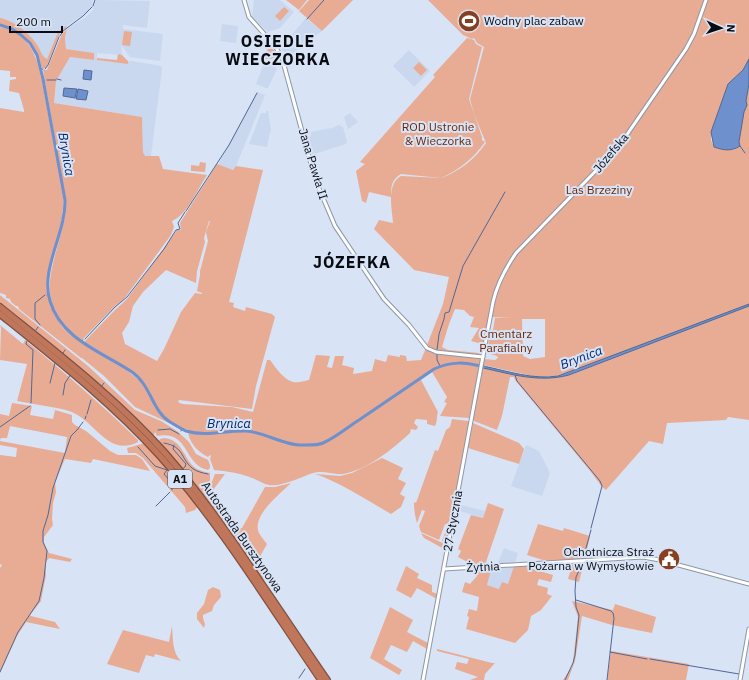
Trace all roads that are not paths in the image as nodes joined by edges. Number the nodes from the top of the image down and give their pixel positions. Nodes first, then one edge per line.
1 (244, 0) edge
2 (706, 0) edge
3 (0, 307) edge
4 (0, 314) edge
5 (482, 361) junction
6 (444, 569) junction
7 (749, 584) edge
8 (749, 629) edge
9 (321, 680) edge
10 (327, 680) edge
11 (423, 680) edge
12 (740, 680) edge

1 - 5 street, Jana Pawła II
2 - 5 street, Józefska
3 - 10 highway, Autostrada Bursztynowa / A1
4 - 9 highway, Autostrada Bursztynowa / A1
5 - 6 street, 27 Stycznia
6 - 7 street, Żytnia
6 - 11 street, 27 Stycznia
8 - 12 street

